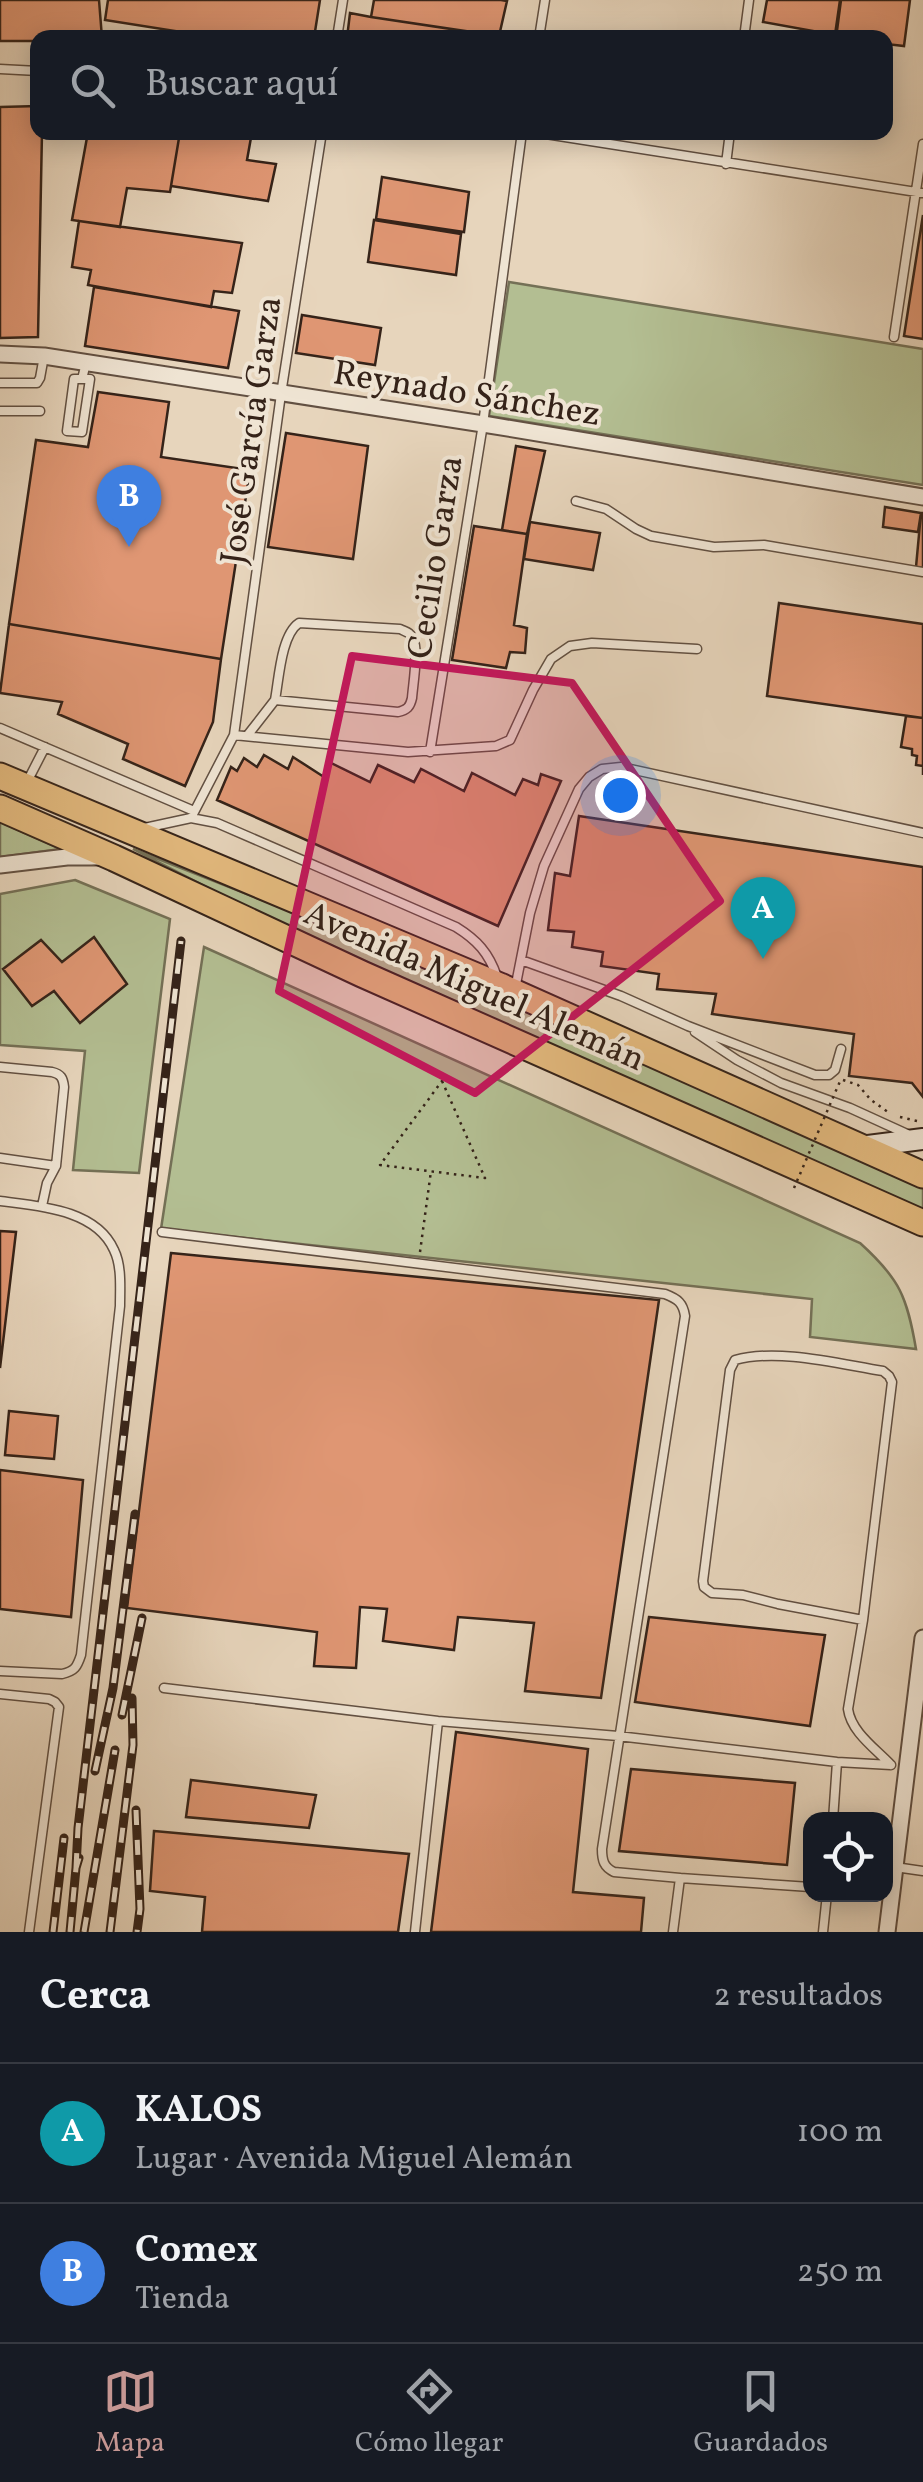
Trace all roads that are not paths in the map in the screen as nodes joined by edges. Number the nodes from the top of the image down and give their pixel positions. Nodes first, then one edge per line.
1 (343, 0) edge
2 (545, 0) edge
3 (749, 0) edge
4 (338, 30) edge
5 (540, 30) edge
6 (745, 30) edge
7 (0, 69) edge
8 (30, 71) edge
9 (321, 140) edge
10 (521, 140) edge
11 (581, 140) edge
12 (729, 140) edge
13 (923, 144) edge
14 (726, 164) junction
15 (919, 192) edge
16 (894, 337) dead end
17 (0, 354) edge
18 (44, 356) junction
19 (84, 371) junction
20 (0, 383) edge
21 (281, 394) junction
22 (0, 411) edge
23 (40, 411) dead end
24 (483, 424) junction
25 (923, 496) edge
26 (576, 501) dead end
27 (923, 572) edge
28 (697, 649) dead end
29 (276, 700) junction
30 (0, 728) edge
31 (234, 735) junction
32 (248, 736) junction
33 (45, 747) junction
34 (430, 752) junction
35 (0, 776) edge
36 (25, 786) junction
37 (0, 808) edge
38 (193, 814) junction
39 (132, 831) junction
40 (923, 833) edge
41 (114, 858) junction
42 (0, 866) edge
43 (521, 960) junction
44 (507, 989) junction
45 (688, 1026) junction
46 (841, 1048) dead end
47 (0, 1066) edge
48 (776, 1095) junction
49 (923, 1135) edge
50 (858, 1147) junction
51 (0, 1158) edge
52 (56, 1166) junction
53 (923, 1175) edge
54 (0, 1200) edge
55 (42, 1206) junction
56 (912, 1218) edge
57 (162, 1232) dead end
58 (923, 1239) edge
59 (863, 1620) junction
60 (923, 1638) edge
61 (0, 1671) edge
62 (164, 1688) dead end
63 (0, 1694) edge
64 (438, 1721) junction
65 (618, 1736) junction
66 (838, 1762) junction
67 (899, 1765) junction
68 (834, 1812) edge
69 (894, 1867) junction
70 (923, 1871) edge
71 (680, 1878) junction
72 (803, 1887) edge
73 (826, 1902) edge
74 (29, 1932) edge
75 (415, 1932) edge
76 (673, 1932) edge
77 (823, 1932) edge
78 (887, 1932) edge

1 - 4 lane
2 - 5 lane
3 - 6 lane
7 - 8 lane
9 - 21 lane, José García Garza
10 - 24 lane, Cecilio Garza
11 - 14 lane
12 - 14 lane
13 - 15 lane
14 - 15 lane
15 - 16 lane
17 - 18 street, Reynado Sánchez
18 - 19 street, Reynado Sánchez
18 - 20 lane
19 - 19 lane
19 - 21 street, Reynado Sánchez
21 - 24 street, Reynado Sánchez
21 - 31 lane, José García Garza
22 - 23 lane
24 - 25 street, Reynado Sánchez
24 - 34 lane, Cecilio Garza
26 - 27 lane
28 - 34 lane
29 - 29 lane
29 - 32 lane
30 - 33 lane
31 - 32 lane
31 - 38 lane, José García Garza
32 - 34 lane
33 - 36 lane
33 - 38 lane
35 - 36 highway, Avenida Miguel Alemán
36 - 39 highway, Avenida Miguel Alemán
37 - 41 highway, Avenida Miguel Alemán
38 - 39 lane
38 - 44 lane
39 - 44 highway, Avenida Miguel Alemán
40 - 43 lane
41 - 42 street
41 - 56 highway, Avenida Miguel Alemán
43 - 44 lane
43 - 45 lane
44 - 48 highway, Avenida Miguel Alemán
45 - 46 lane
45 - 48 lane
47 - 52 lane
48 - 49 lane
48 - 50 highway, Avenida Miguel Alemán
49 - 50 main road
50 - 53 highway, Avenida Miguel Alemán
51 - 52 lane
52 - 55 lane
54 - 55 lane
55 - 61 lane
56 - 58 street
57 - 65 lane
59 - 59 lane
59 - 67 lane
60 - 67 street
62 - 64 lane
63 - 74 lane
64 - 65 lane
64 - 75 lane
65 - 66 lane
65 - 71 lane
66 - 67 lane
66 - 68 lane
67 - 69 street
69 - 70 lane
69 - 78 street
71 - 72 lane
71 - 76 lane
73 - 77 lane

